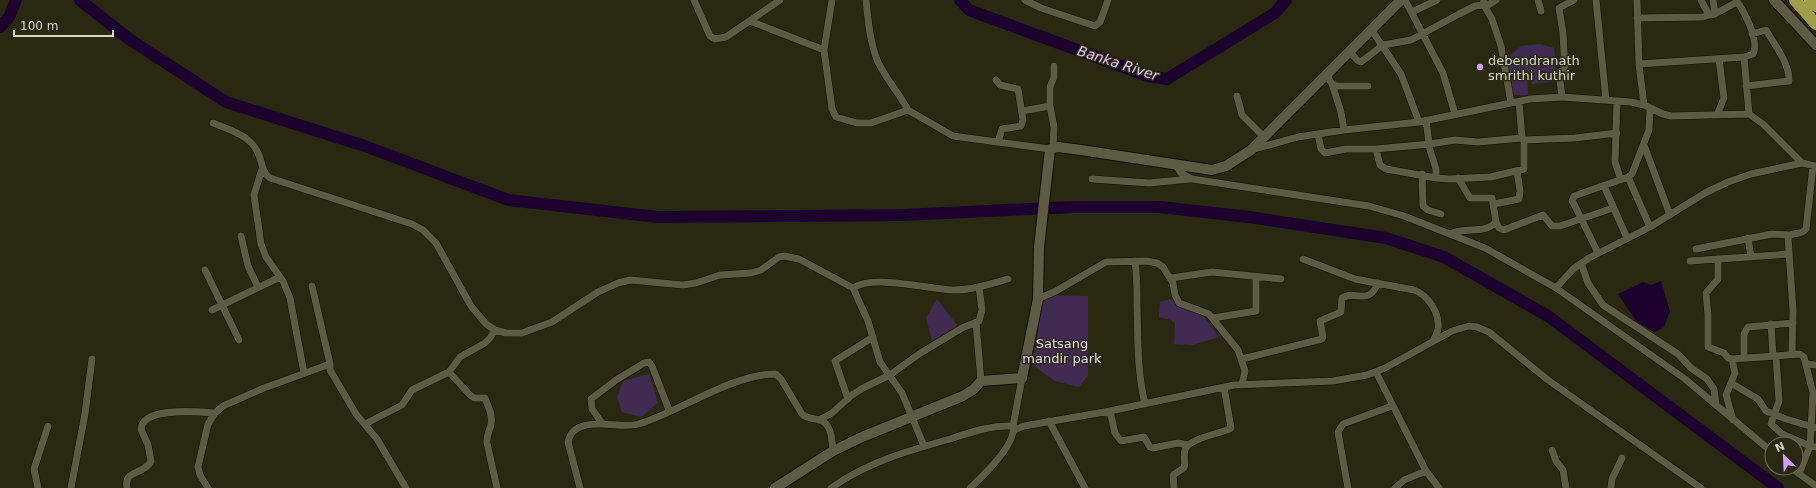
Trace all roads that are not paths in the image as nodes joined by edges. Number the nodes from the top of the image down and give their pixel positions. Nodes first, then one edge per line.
1 (694, 0) edge
2 (780, 0) edge
3 (832, 0) edge
4 (866, 0) edge
5 (1025, 0) edge
6 (1108, 0) edge
7 (1401, 0) edge
8 (1405, 0) edge
9 (1437, 0) edge
10 (1496, 0) edge
11 (1538, 0) edge
12 (1574, 0) edge
13 (1596, 0) edge
14 (1637, 0) edge
15 (1701, 0) edge
16 (1713, 0) edge
17 (1774, 0) edge
18 (1795, 0) edge
19 (1810, 0) edge
20 (1737, 1) edge
21 (1484, 4) edge
22 (1816, 6) edge
23 (1540, 11) dead end
24 (1412, 12) junction
25 (1712, 15) junction
26 (1637, 18) junction
27 (750, 21) junction
28 (1816, 24) edge
29 (1371, 29) junction
30 (1422, 34) junction
31 (1752, 34) junction
32 (1383, 45) junction
33 (1816, 45) edge
34 (824, 50) junction
35 (1349, 51) junction
36 (1744, 57) junction
37 (1719, 59) junction
38 (1639, 64) junction
39 (1054, 66) dead end
40 (1326, 74) junction
41 (996, 80) dead end
42 (1332, 84) junction
43 (1368, 86) dead end
44 (1746, 86) junction
45 (1237, 96) dead end
46 (1562, 97) junction
47 (1606, 100) junction
48 (1510, 101) junction
49 (1617, 101) junction
50 (1519, 102) junction
51 (1050, 106) junction
52 (1647, 106) junction
53 (908, 110) junction
54 (1022, 111) junction
55 (1455, 114) junction
56 (1749, 114) junction
57 (1717, 115) junction
58 (1422, 121) junction
59 (213, 123) dead end
60 (1344, 130) junction
61 (1617, 133) junction
62 (1318, 134) junction
63 (1264, 137) junction
64 (1523, 139) junction
65 (998, 142) junction
66 (1430, 144) junction
67 (1644, 145) junction
68 (1052, 148) junction
69 (1376, 149) junction
70 (1251, 150) junction
71 (1802, 163) junction
72 (1175, 164) junction
73 (1815, 166) edge
74 (262, 169) junction
75 (1517, 171) junction
76 (1422, 174) junction
77 (1436, 178) junction
78 (1458, 178) junction
79 (1625, 178) junction
80 (1092, 179) dead end
81 (1192, 179) junction
82 (1604, 186) junction
83 (1494, 204) junction
84 (1613, 208) junction
85 (1441, 214) dead end
86 (1670, 215) junction
87 (1582, 220) junction
88 (1496, 222) junction
89 (1650, 227) junction
90 (1450, 234) junction
91 (1790, 235) junction
92 (241, 236) dead end
93 (1627, 238) junction
94 (1748, 238) junction
95 (1696, 249) dead end
96 (1598, 253) junction
97 (1789, 254) junction
98 (1751, 257) junction
99 (1303, 259) dead end
100 (1718, 259) junction
101 (1135, 261) junction
102 (1690, 261) dead end
103 (1581, 263) junction
104 (205, 270) dead end
105 (280, 277) junction
106 (1256, 277) junction
107 (1008, 278) dead end
108 (1171, 278) junction
109 (1281, 278) dead end
110 (1378, 283) junction
111 (312, 286) dead end
112 (258, 287) junction
113 (979, 287) junction
114 (852, 288) junction
115 (1556, 288) junction
116 (1038, 299) junction
117 (222, 304) junction
118 (212, 310) dead end
119 (1212, 318) junction
120 (976, 323) junction
121 (1793, 323) junction
122 (1771, 324) junction
123 (494, 330) junction
124 (873, 337) junction
125 (239, 340) dead end
126 (1433, 341) junction
127 (1792, 354) junction
128 (1774, 356) junction
129 (1744, 358) junction
130 (92, 359) dead end
131 (1242, 359) junction
132 (1732, 359) junction
133 (330, 364) junction
134 (1807, 364) junction
135 (1816, 364) edge
136 (449, 372) junction
137 (1376, 372) junction
138 (304, 373) junction
139 (890, 375) junction
140 (1022, 378) junction
141 (981, 381) junction
142 (1731, 383) junction
143 (1242, 384) junction
144 (1224, 387) junction
145 (848, 399) junction
146 (1145, 404) junction
147 (1716, 405) junction
148 (1392, 406) junction
149 (669, 410) junction
150 (1110, 411) junction
151 (215, 412) junction
152 (1773, 414) junction
153 (912, 418) junction
154 (819, 420) junction
155 (1733, 420) junction
156 (1049, 421) junction
157 (602, 423) junction
158 (365, 424) junction
159 (48, 426) dead end
160 (1013, 428) junction
161 (1814, 428) edge
162 (1188, 445) junction
163 (1764, 445) edge
164 (924, 446) junction
165 (1813, 446) edge
166 (1552, 450) dead end
167 (833, 451) junction
168 (1622, 458) dead end
169 (1804, 464) edge
170 (1426, 471) junction
171 (1802, 476) edge
172 (1816, 486) edge
173 (38, 488) edge
174 (71, 488) edge
175 (127, 488) edge
176 (208, 488) edge
177 (406, 488) edge
178 (497, 488) edge
179 (580, 488) edge
180 (775, 488) edge
181 (831, 488) edge
182 (970, 488) edge
183 (1085, 488) edge
184 (1174, 488) edge
185 (1348, 488) edge
186 (1395, 488) edge
187 (1439, 488) edge
188 (1566, 488) edge
189 (1611, 488) edge
190 (1701, 488) edge

1 - 27 street
2 - 27 street
3 - 34 street
4 - 53 street
5 - 6 street
7 - 29 main road
8 - 24 street
9 - 24 street
10 - 21 street
11 - 23 street
12 - 46 street
13 - 47 street
14 - 26 street
15 - 25 street
16 - 25 street
17 - 33 main road
18 - 28 highway
19 - 22 highway
20 - 25 street
20 - 31 street
21 - 30 street
21 - 48 street
24 - 30 street
25 - 26 street
26 - 38 street
27 - 34 street
29 - 32 street
29 - 35 main road
30 - 32 street
30 - 55 street
31 - 36 street
31 - 44 street
32 - 35 street
32 - 58 street
34 - 53 street
35 - 40 main road
36 - 37 street
36 - 44 street
37 - 38 street
37 - 57 street
38 - 52 street
39 - 51 street
40 - 42 street
40 - 63 main road
41 - 54 street
42 - 43 street
42 - 60 street
44 - 56 street
45 - 63 street
46 - 47 street
46 - 50 street
47 - 49 street
48 - 50 street
48 - 55 street
49 - 52 street
49 - 61 street
50 - 64 street
51 - 54 street
51 - 68 street
52 - 57 street
52 - 67 street
53 - 65 street
54 - 65 street
55 - 58 street
56 - 57 street
56 - 71 street
58 - 60 street
58 - 66 street
59 - 74 street
60 - 62 street
61 - 64 street
61 - 79 street
62 - 69 street
62 - 70 street
63 - 70 main road
64 - 66 street
64 - 75 street
65 - 68 street
66 - 69 street
66 - 77 street
67 - 79 street
67 - 86 street
68 - 72 main road
68 - 116 main road
69 - 76 street
70 - 72 main road
71 - 73 street
71 - 86 street
72 - 81 street
73 - 91 street
74 - 105 street
74 - 123 street
75 - 78 street
75 - 83 street
76 - 77 street
76 - 85 street
77 - 78 street
78 - 83 street
79 - 82 street
79 - 89 street
80 - 81 street
81 - 90 street
82 - 84 street
82 - 87 street
83 - 88 street
84 - 87 street
84 - 93 street
86 - 89 street
87 - 88 street
87 - 96 street
88 - 90 street
89 - 93 street
90 - 115 street
91 - 94 street
91 - 97 street
92 - 112 street
93 - 96 street
94 - 95 street
94 - 98 street
96 - 103 street
97 - 98 street
97 - 121 street
98 - 100 street
99 - 110 street
100 - 102 street
100 - 132 street
101 - 108 street
101 - 116 street
101 - 146 street
103 - 115 street
103 - 147 street
104 - 117 street
105 - 112 street
105 - 138 street
106 - 108 street
106 - 109 street
106 - 119 street
107 - 113 street
108 - 119 street
110 - 126 street
110 - 131 street
111 - 133 street
112 - 117 street
113 - 114 street
113 - 120 street
114 - 123 street
114 - 124 street
115 - 147 street
116 - 140 main road
117 - 118 street
117 - 125 street
119 - 131 street
120 - 139 street
120 - 141 street
121 - 122 street
121 - 127 street
122 - 128 street
122 - 129 street
123 - 136 street
124 - 139 street
124 - 145 street
126 - 137 street
126 - 190 street
127 - 128 street
127 - 134 street
128 - 129 street
128 - 152 street
129 - 132 street
130 - 174 street
131 - 143 street
132 - 142 street
133 - 138 street
133 - 158 street
134 - 135 street
134 - 161 street
136 - 158 street
136 - 178 street
137 - 143 street
137 - 148 street
138 - 151 street
139 - 145 street
139 - 153 street
140 - 141 main road
140 - 160 street
141 - 153 main road
142 - 152 street
142 - 155 street
143 - 144 street
144 - 146 street
144 - 162 street
145 - 154 street
146 - 150 street
147 - 155 street
148 - 170 street
148 - 185 street
149 - 154 street
149 - 157 street
149 - 157 street
150 - 156 street
150 - 162 street
151 - 175 street
151 - 176 street
152 - 161 street
152 - 165 street
153 - 164 street
153 - 167 main road
154 - 167 street
155 - 163 street
156 - 160 street
156 - 183 street
157 - 179 street
158 - 177 street
159 - 173 street
160 - 164 street
160 - 182 street
161 - 165 street
162 - 184 street
164 - 181 street
165 - 169 street
166 - 188 street
167 - 180 main road
168 - 189 street
170 - 186 street
170 - 187 street
171 - 172 street

